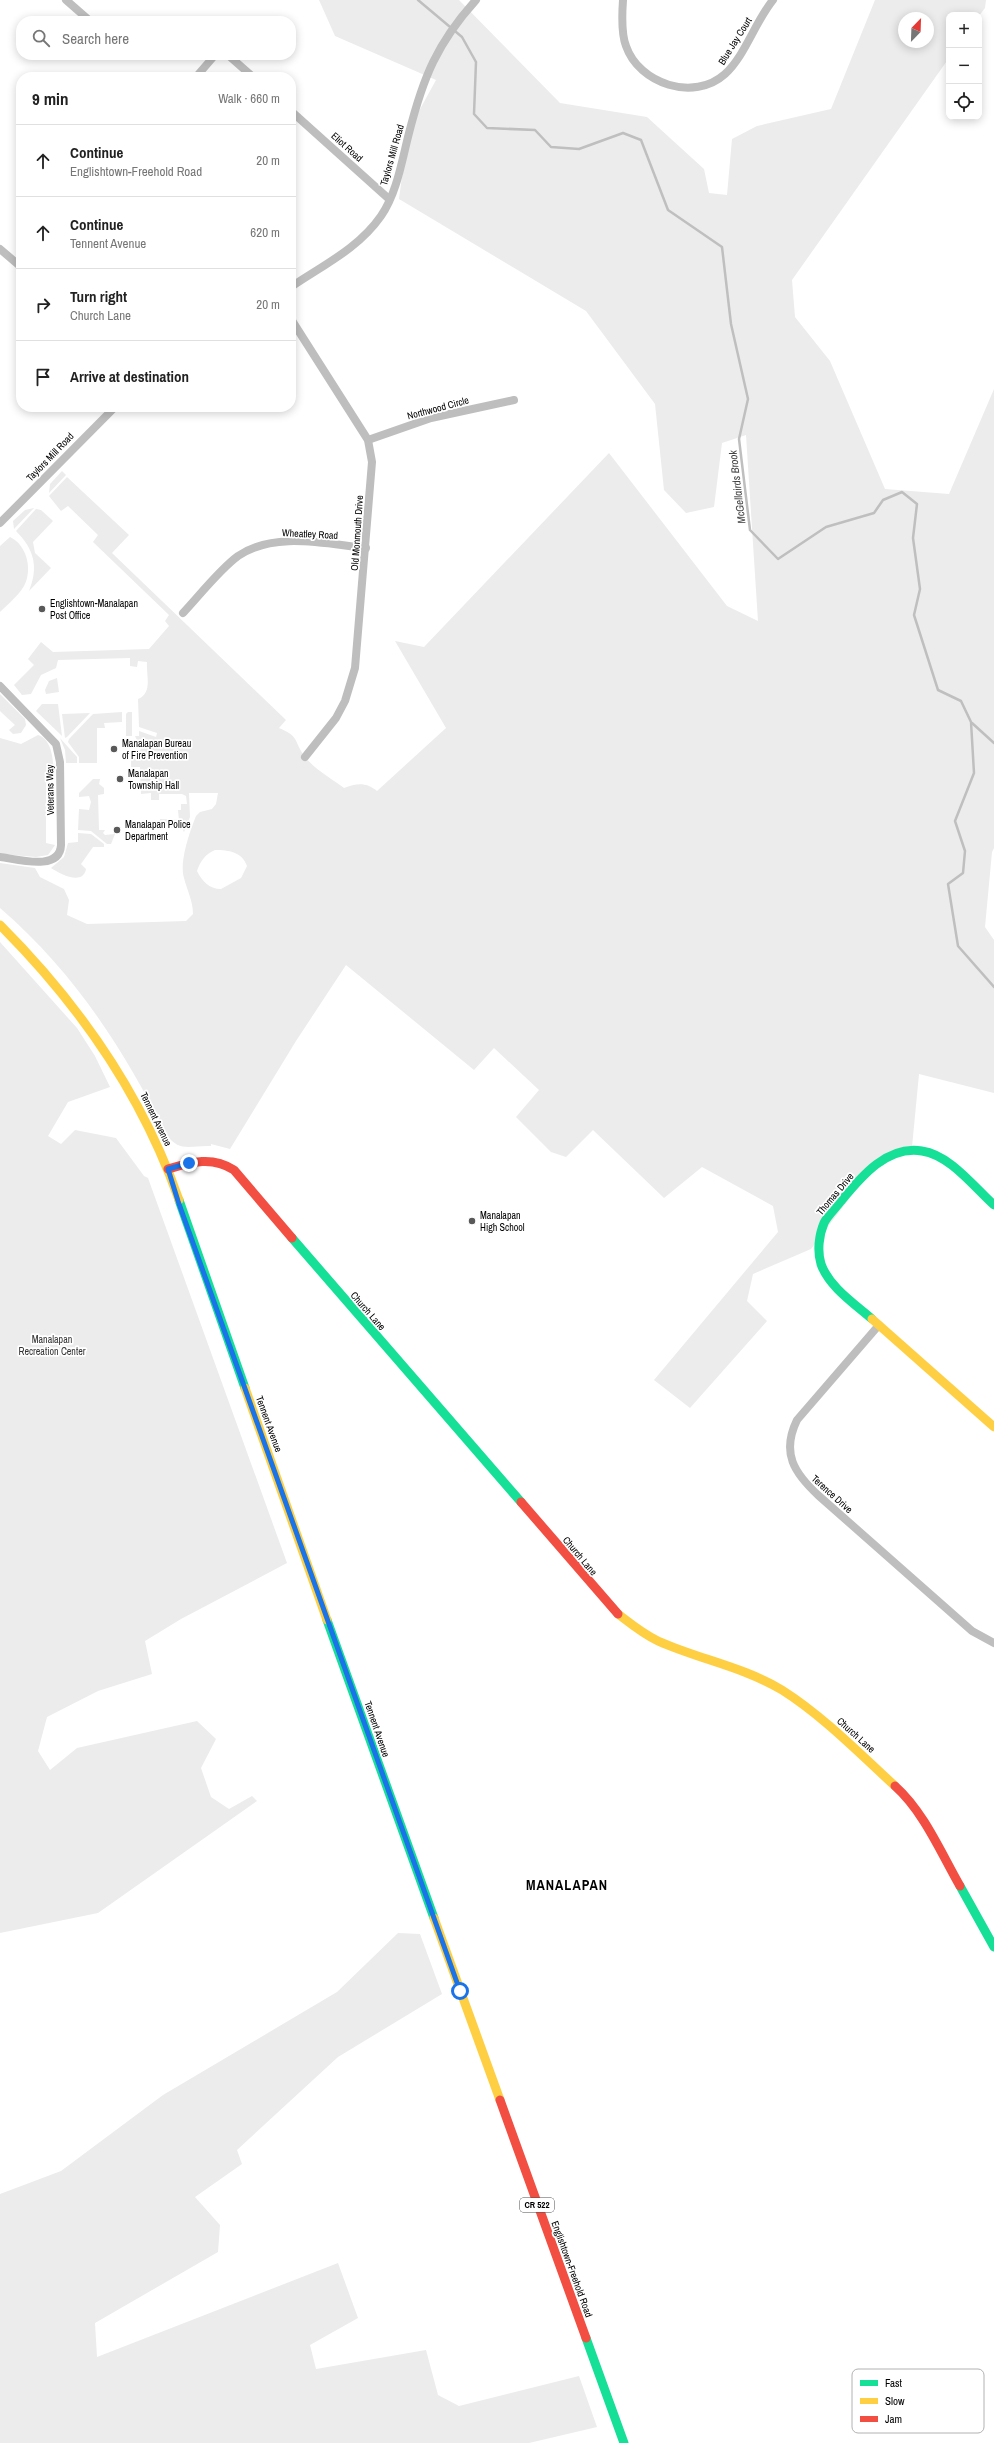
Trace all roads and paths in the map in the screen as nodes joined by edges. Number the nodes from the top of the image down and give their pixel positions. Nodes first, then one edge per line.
1 (66, 0) edge
2 (476, 0) edge
3 (623, 0) edge
4 (773, 0) edge
5 (84, 16) edge
6 (210, 60) edge
7 (234, 60) edge
8 (200, 72) edge
9 (247, 72) edge
10 (296, 115) edge
11 (389, 199) junction
12 (0, 249) edge
13 (16, 263) edge
14 (296, 284) edge
15 (296, 326) edge
16 (514, 400) dead end
17 (111, 412) edge
18 (368, 440) junction
19 (0, 523) edge
20 (366, 548) junction
21 (183, 613) dead end
22 (0, 686) edge
23 (306, 757) dead end
24 (0, 857) edge
25 (0, 925) edge
26 (168, 1169) junction
27 (994, 1205) edge
28 (879, 1325) junction
29 (994, 1428) edge
30 (994, 1643) edge
31 (994, 1947) edge
32 (451, 1967) joint
33 (624, 2443) edge

1 - 5 street
2 - 11 street, Taylors Mill Road
3 - 4 street, Blue Jay Court
6 - 8 street
7 - 9 street
10 - 11 street, Eliot Road
11 - 14 street, Taylors Mill Road
12 - 13 street
15 - 18 street, Old Monmouth Drive
16 - 18 street, Northwood Circle
17 - 19 street, Taylors Mill Road
18 - 20 street, Old Monmouth Drive
20 - 21 street, Wheatley Road
20 - 23 street, Old Monmouth Drive
22 - 24 street, Veterans Way
25 - 26 street, Tennent Avenue / CR 522
26 - 31 street, Church Lane
26 - 32 street, Tennent Avenue / CR 522
27 - 28 street, Thomas Drive
28 - 29 street, Thomas Drive
28 - 30 street, Terence Drive
32 - 33 street, Englishtown-Freehold Road / CR 522

